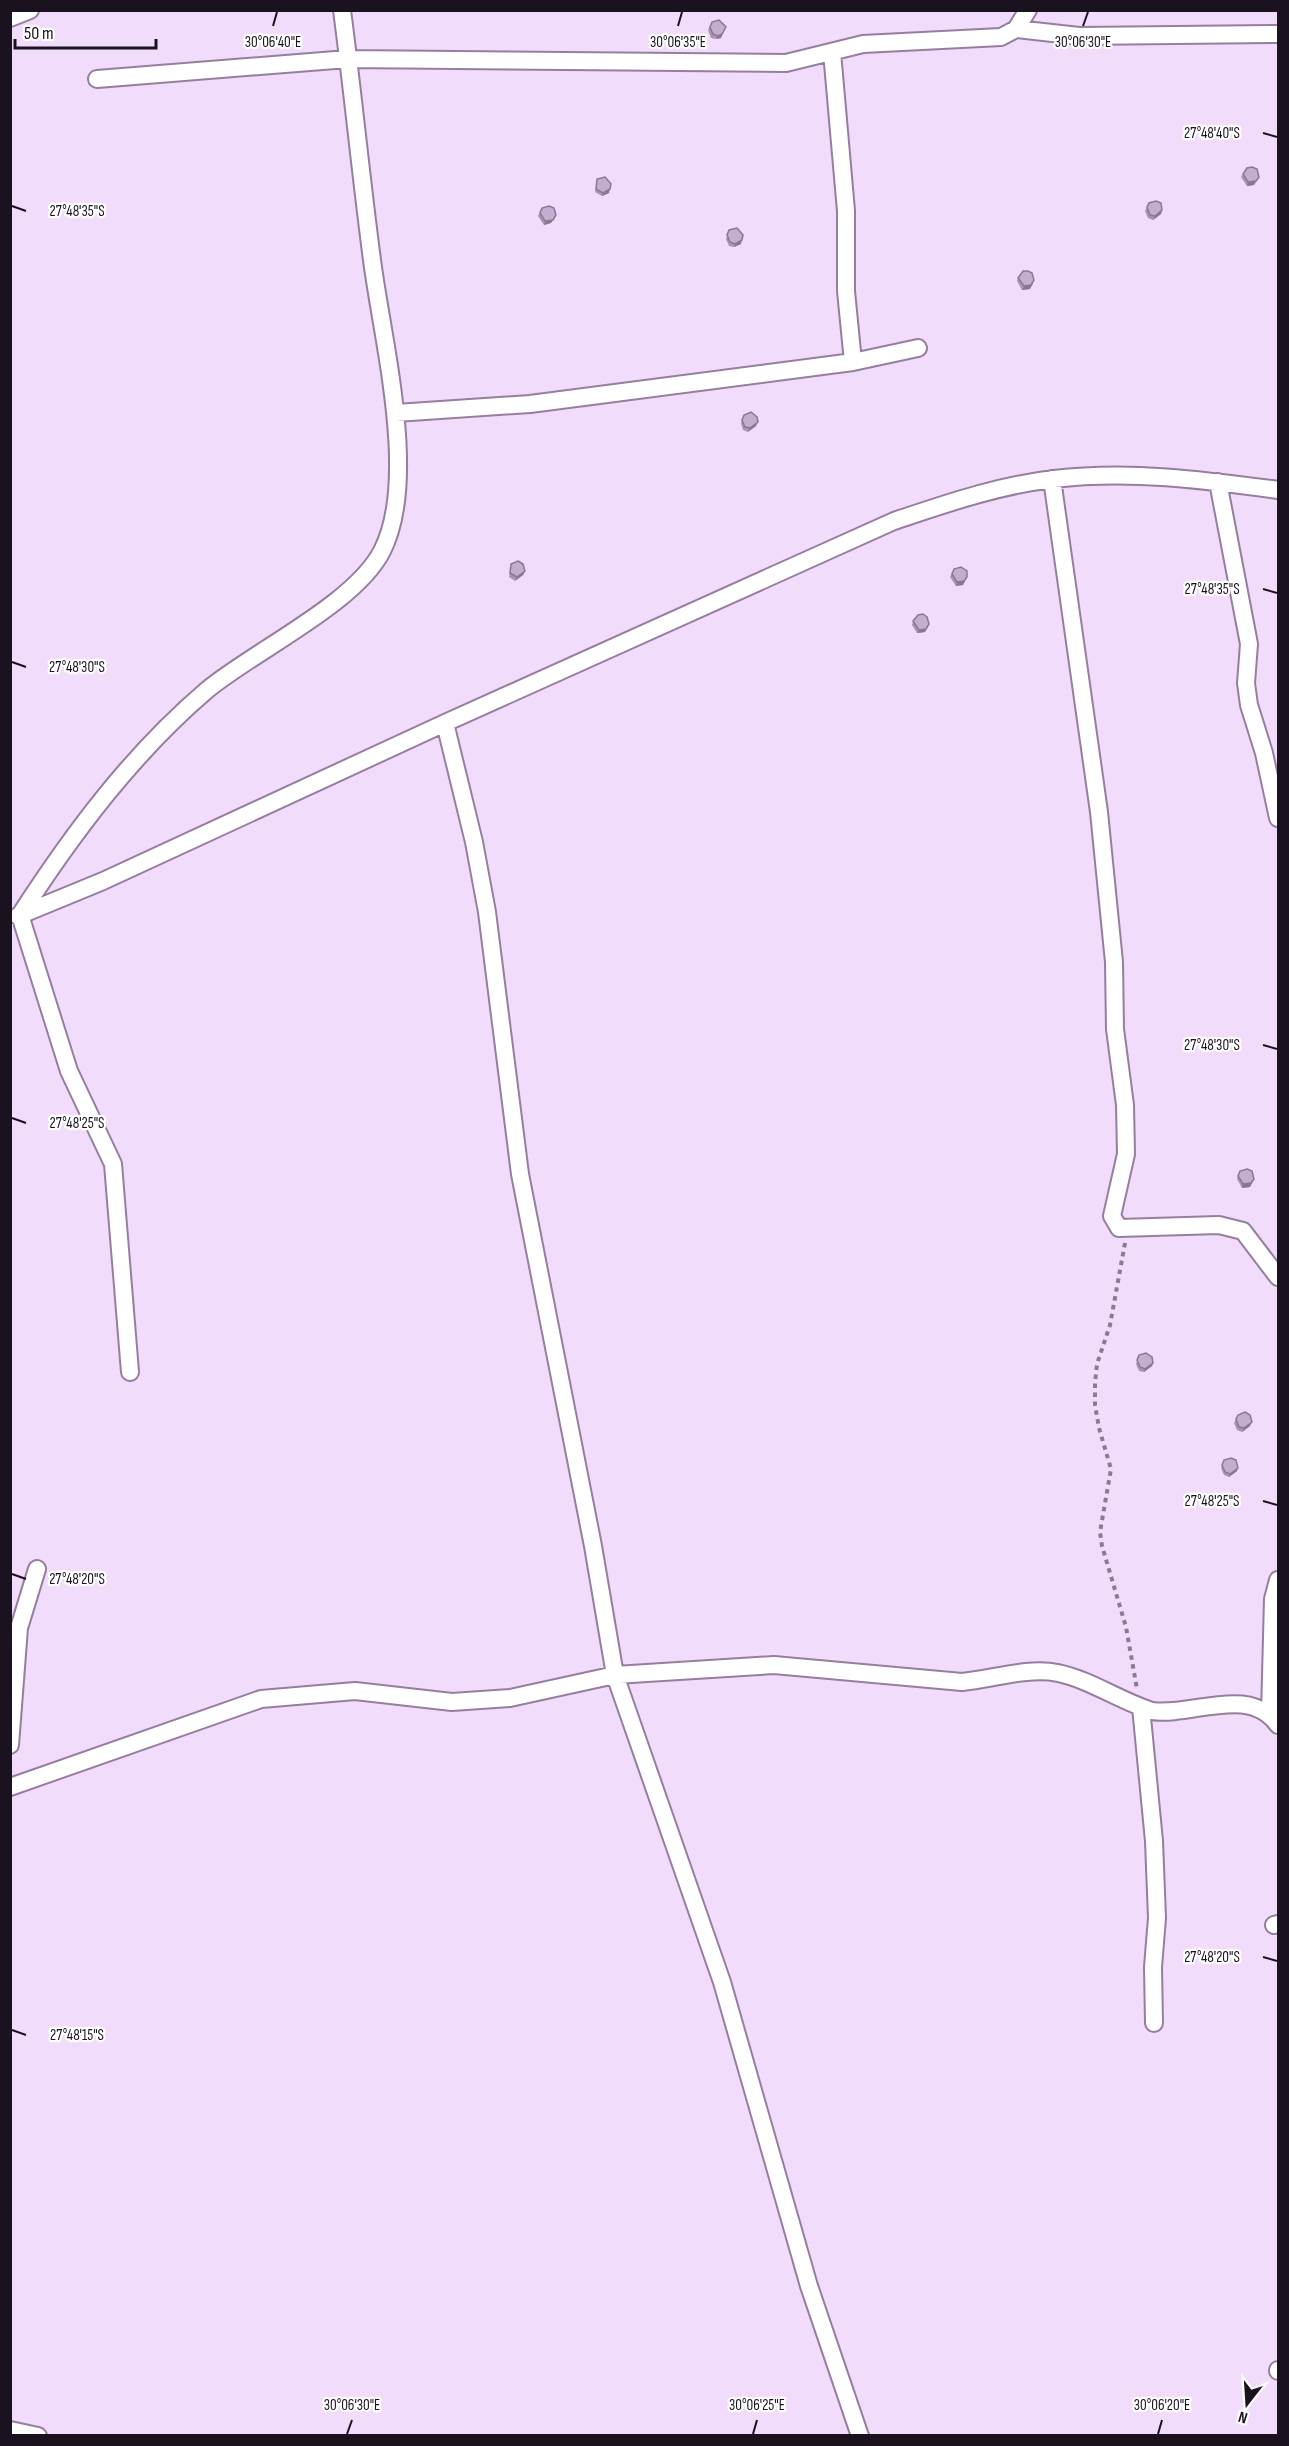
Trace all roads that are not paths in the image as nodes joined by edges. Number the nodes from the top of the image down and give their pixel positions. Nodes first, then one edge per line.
1 (30, 10) edge
2 (342, 10) edge
3 (1028, 10) edge
4 (10, 18) edge
5 (1016, 29) junction
6 (1278, 34) edge
7 (832, 52) junction
8 (348, 59) junction
9 (97, 79) dead end
10 (918, 348) dead end
11 (853, 362) junction
12 (396, 413) junction
13 (1052, 479) junction
14 (1218, 482) junction
15 (1278, 490) edge
16 (445, 723) junction
17 (1278, 818) edge
18 (15, 918) edge
19 (1278, 1277) edge
20 (130, 1372) dead end
21 (37, 1569) dead end
22 (1278, 1580) edge
23 (615, 1675) junction
24 (1141, 1707) junction
25 (1274, 1719) edge
26 (10, 1745) edge
27 (10, 1787) edge
28 (1154, 2023) dead end
29 (10, 2430) edge
30 (38, 2436) edge
31 (860, 2436) edge

1 - 4 street
2 - 8 street
3 - 5 street
5 - 6 street
5 - 7 street
7 - 8 street
7 - 11 street
8 - 9 street
8 - 12 street
10 - 11 street
11 - 12 street
12 - 18 street
13 - 14 street
13 - 16 street
13 - 19 street
14 - 15 street
14 - 17 street
16 - 18 street
16 - 23 street
18 - 20 street
21 - 26 street
22 - 25 street
23 - 24 street
23 - 27 street
23 - 31 street
24 - 25 street
24 - 28 street
29 - 30 street

